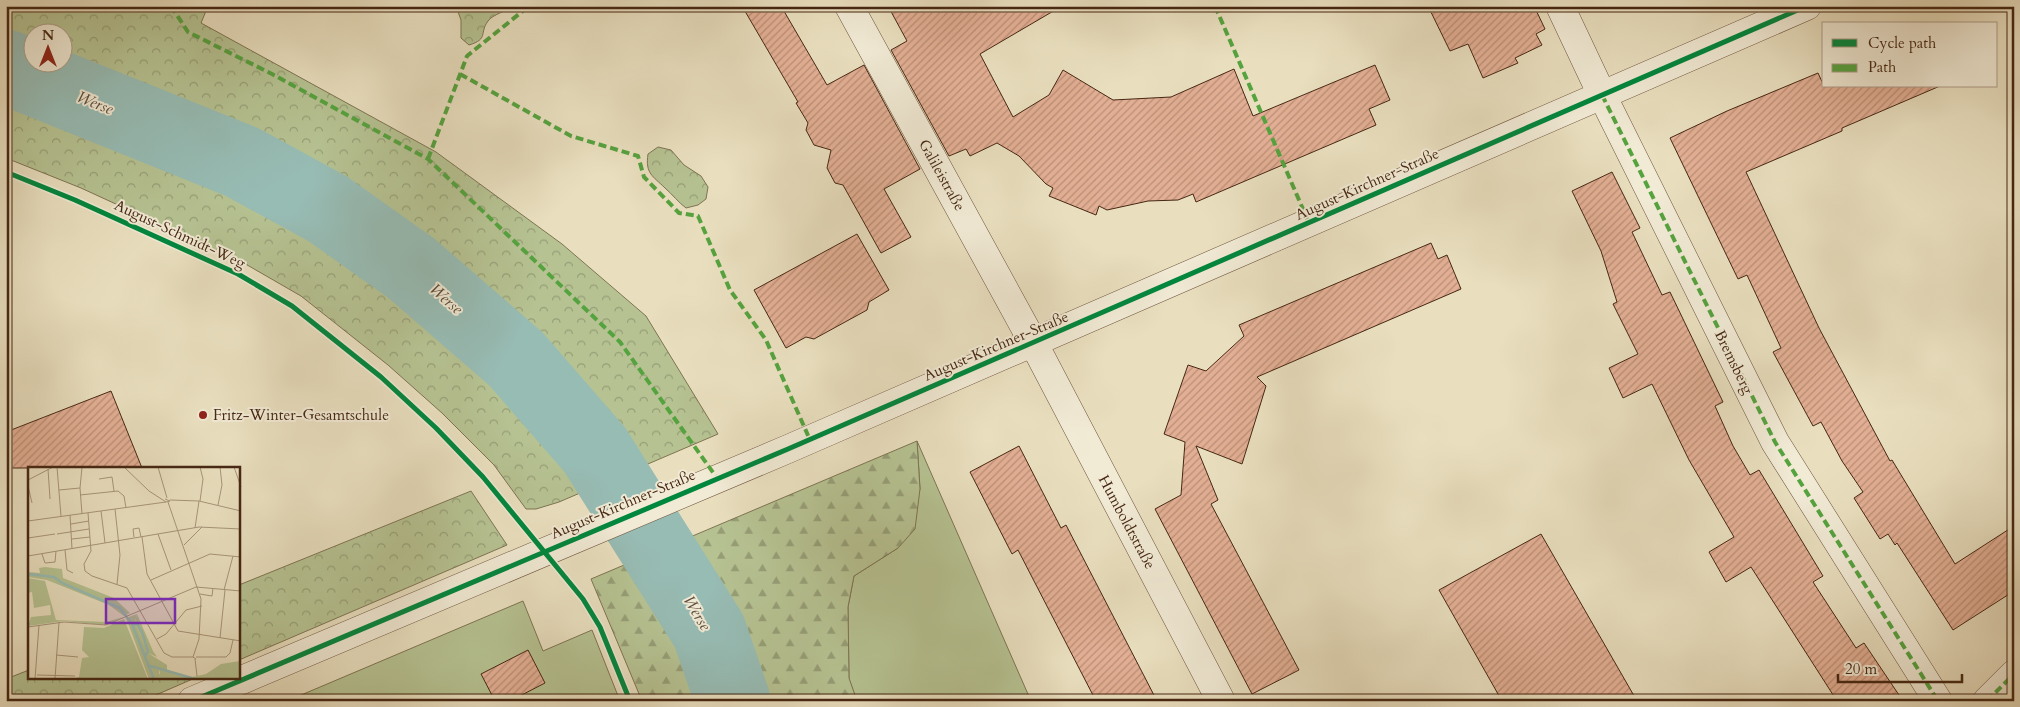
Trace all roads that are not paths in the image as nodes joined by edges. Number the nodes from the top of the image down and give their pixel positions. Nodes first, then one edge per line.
1 (849, 6) edge
2 (1560, 6) edge
3 (1806, 6) edge
4 (1602, 95) junction
5 (1034, 344) junction
6 (2014, 674) edge
7 (192, 701) edge
8 (1221, 701) edge
9 (1938, 701) edge
10 (1987, 701) edge

1 - 5 street, Galileistraße
2 - 4 street, Bremsberg
3 - 4 street, August-Kirchner-Straße
4 - 5 street, August-Kirchner-Straße
4 - 9 street, Bremsberg
5 - 7 street, August-Kirchner-Straße
5 - 8 street, Humboldtstraße
6 - 10 street

